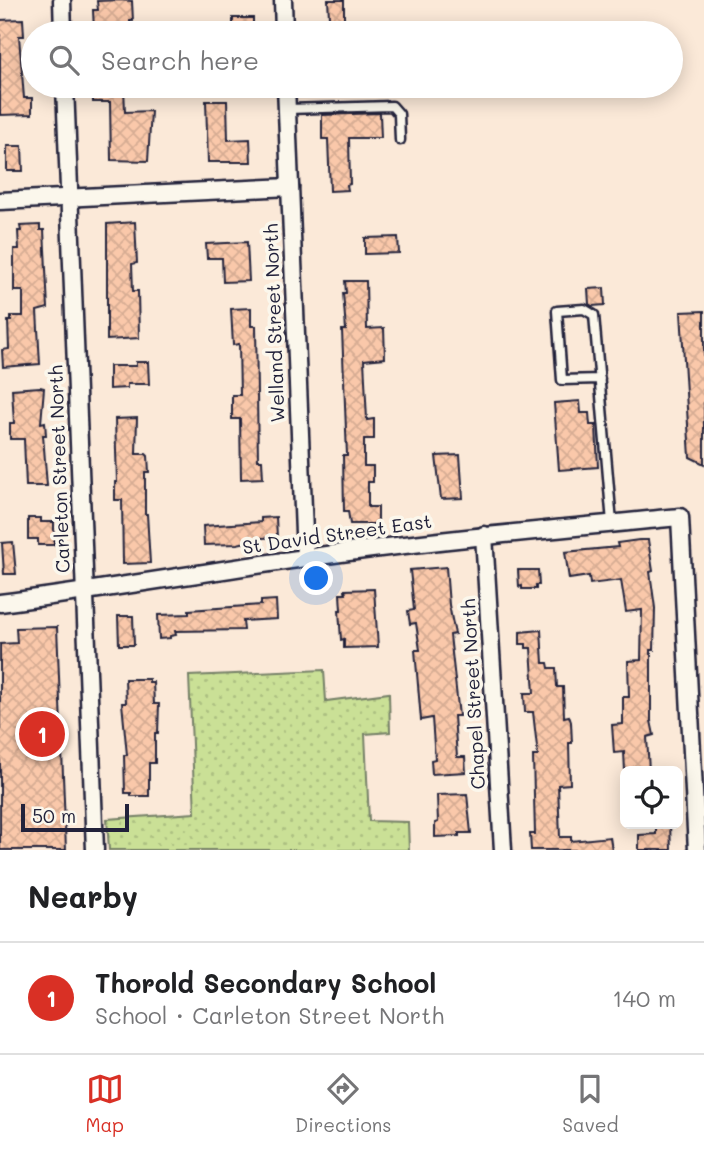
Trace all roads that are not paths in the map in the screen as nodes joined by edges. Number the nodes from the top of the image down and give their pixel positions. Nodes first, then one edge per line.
1 (62, 0) edge
2 (283, 0) edge
3 (63, 21) edge
4 (284, 21) edge
5 (65, 98) edge
6 (287, 98) edge
7 (287, 109) junction
8 (400, 140) dead end
9 (290, 187) junction
10 (69, 198) junction
11 (0, 201) edge
12 (600, 379) junction
13 (612, 523) junction
14 (484, 535) junction
15 (305, 558) junction
16 (85, 592) junction
17 (0, 603) edge
18 (94, 850) edge
19 (503, 850) edge
20 (696, 850) edge

1 - 3 street
2 - 4 street
5 - 10 street, Carleton Street North
6 - 7 street, Welland Street North
7 - 8 lane
7 - 9 street, Welland Street North
9 - 10 street
9 - 15 street, Welland Street North
10 - 11 street
10 - 16 street, Carleton Street North
12 - 12 lane
12 - 13 lane
13 - 14 street, St David Street East
13 - 20 street, St David Street East
14 - 15 street, St David Street East
14 - 19 street, Chapel Street North
15 - 16 street, St David Street East
16 - 17 street, St David Street East
16 - 18 street, Carleton Street North

